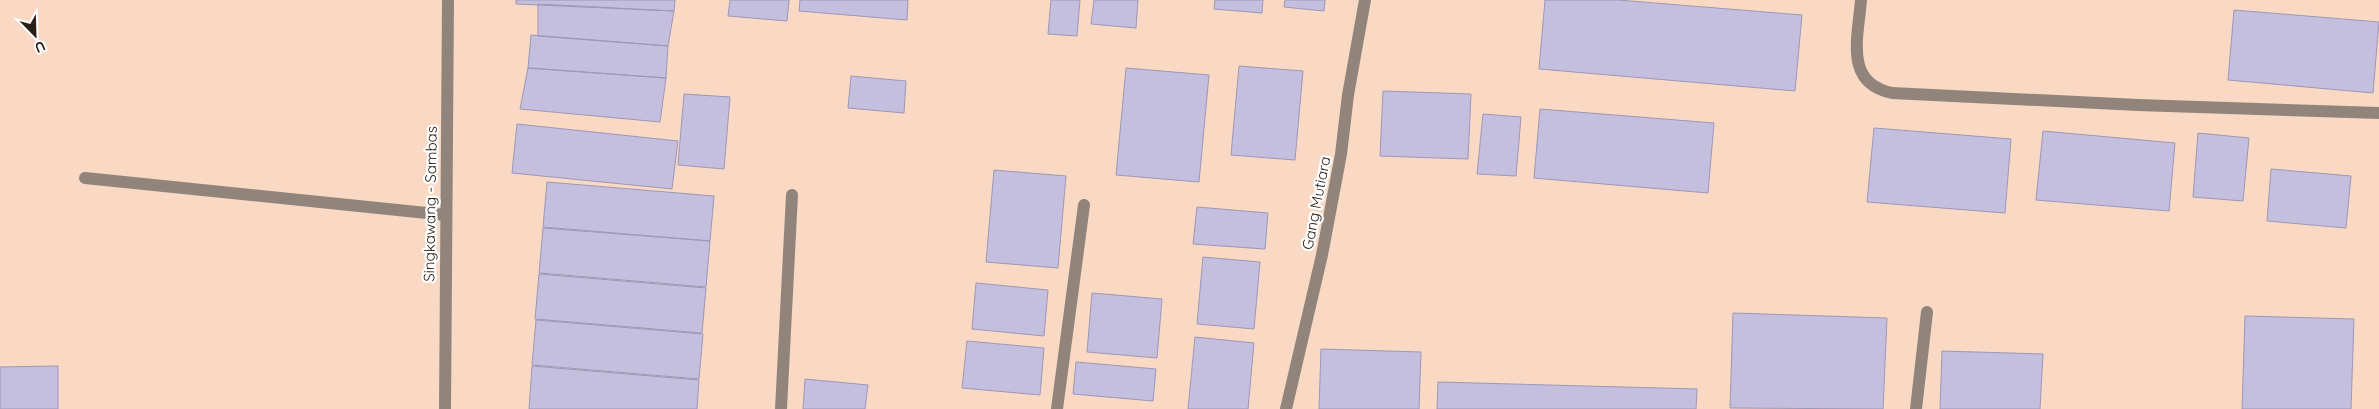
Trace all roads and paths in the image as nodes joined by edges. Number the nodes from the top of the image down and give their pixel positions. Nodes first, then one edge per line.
1 (448, 0) edge
2 (1365, 0) edge
3 (1861, 0) edge
4 (2379, 112) edge
5 (85, 178) dead end
6 (792, 194) dead end
7 (1084, 205) dead end
8 (446, 215) junction
9 (1927, 312) dead end
10 (445, 409) edge
11 (781, 409) edge
12 (1057, 409) edge
13 (1286, 409) edge
14 (1916, 409) edge

1 - 8 street, Singkawang - Sambas
2 - 13 street, Gang Mutiara
3 - 4 street
5 - 8 street
6 - 11 street
7 - 12 street
8 - 10 street, Singkawang - Sambas
9 - 14 street

